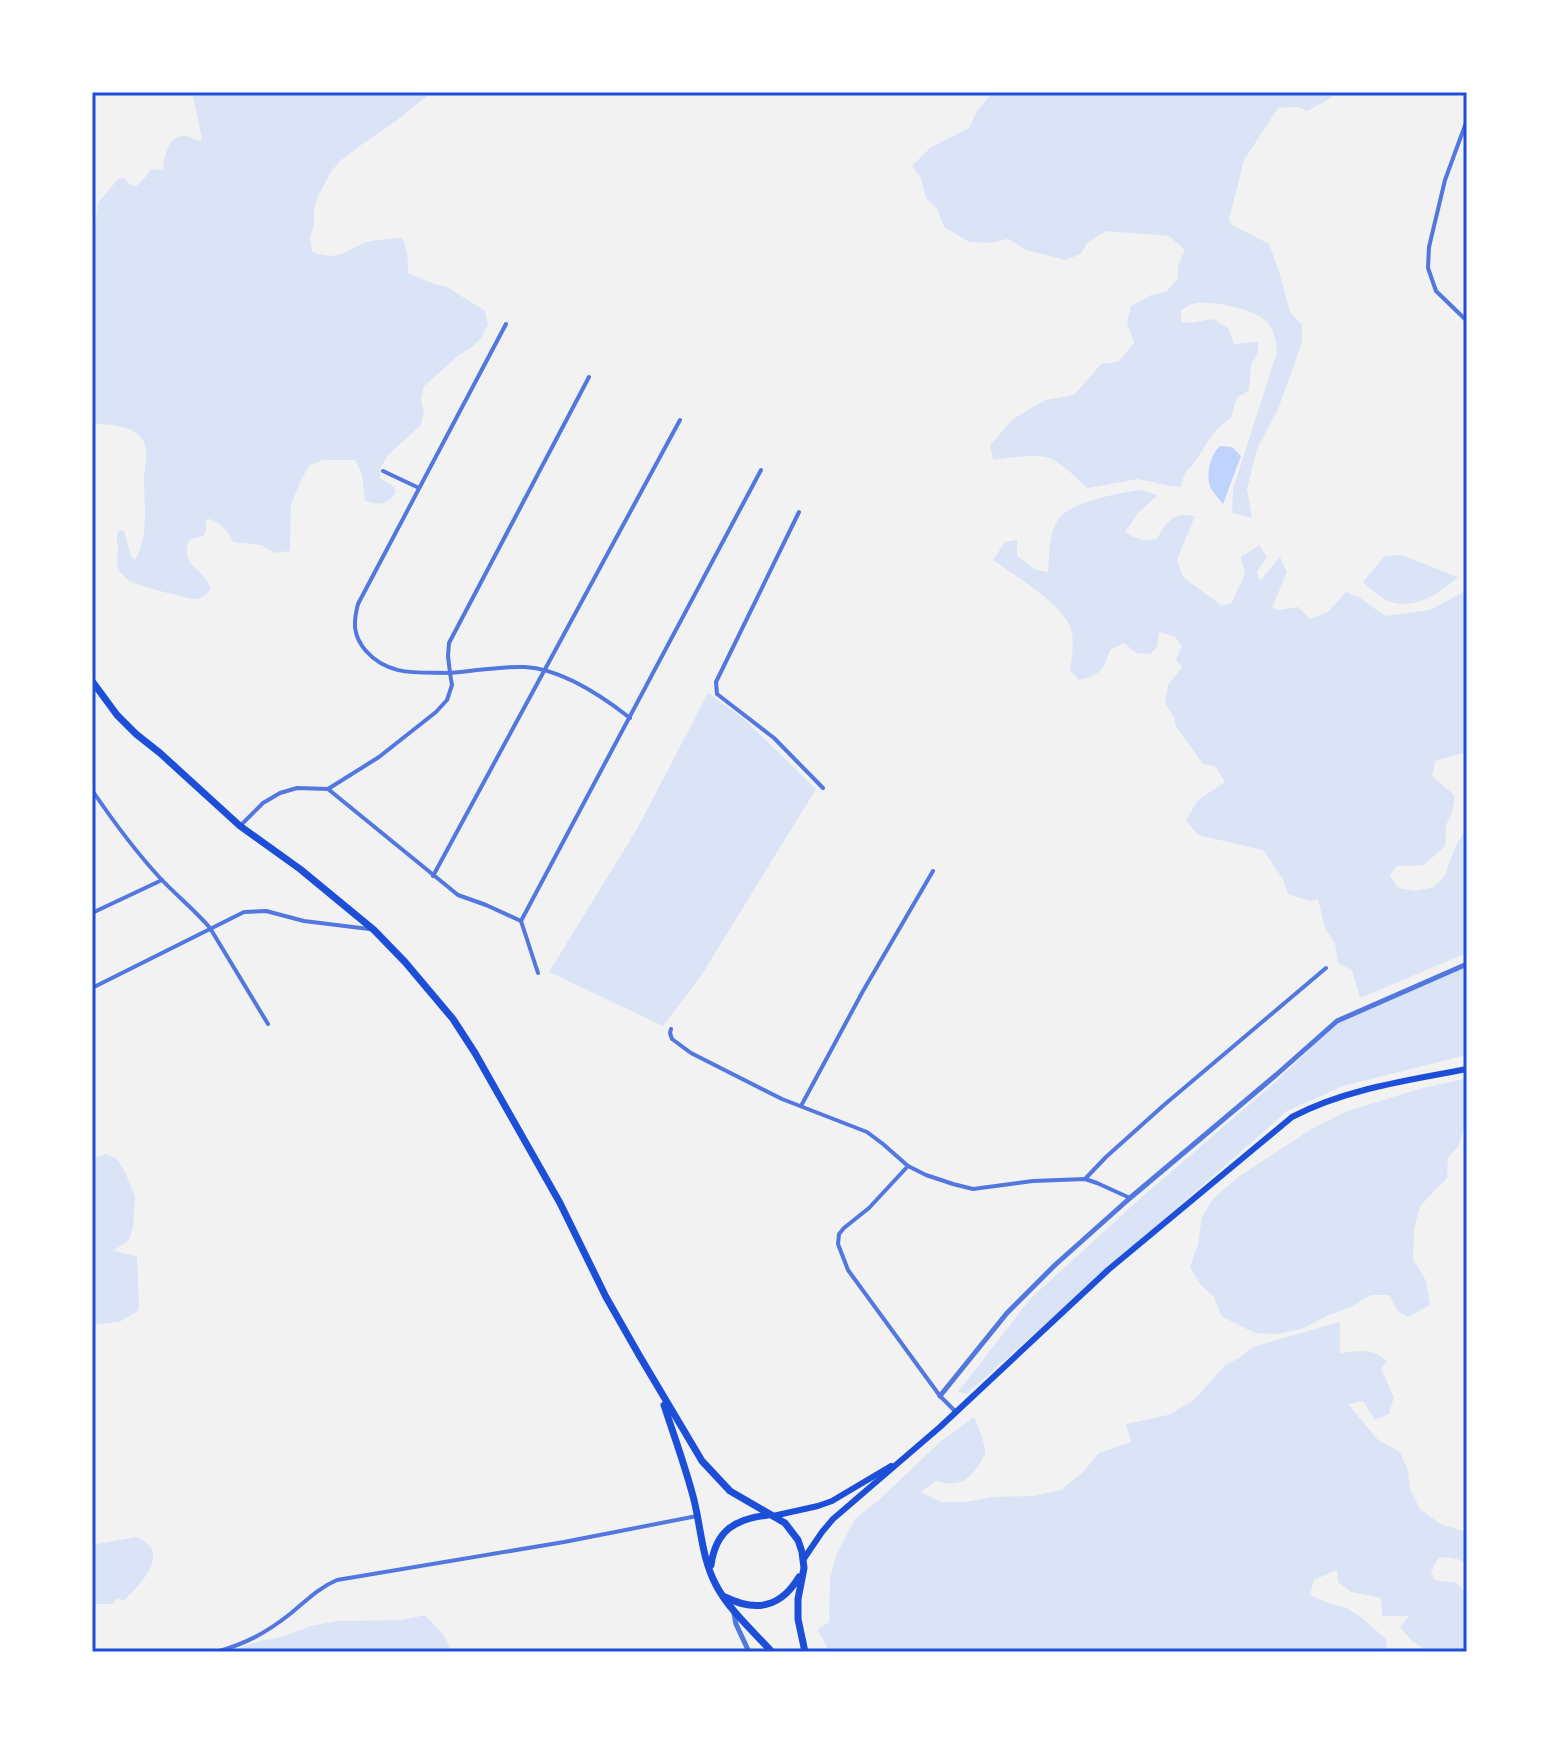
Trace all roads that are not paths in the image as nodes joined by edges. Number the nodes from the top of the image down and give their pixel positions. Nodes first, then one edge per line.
1 (1467, 120) edge
2 (1467, 321) edge
3 (506, 324) dead end
4 (589, 377) dead end
5 (680, 420) dead end
6 (761, 470) dead end
7 (383, 471) dead end
8 (419, 488) junction
9 (799, 512) dead end
10 (545, 671) junction
11 (450, 673) junction
12 (92, 681) edge
13 (630, 718) junction
14 (823, 788) dead end
15 (328, 789) junction
16 (92, 790) edge
17 (240, 826) junction
18 (933, 871) dead end
19 (433, 876) junction
20 (162, 880) junction
21 (92, 913) edge
22 (521, 921) junction
23 (210, 928) junction
24 (374, 930) junction
25 (1467, 964) edge
26 (1326, 968) dead end
27 (538, 973) dead end
28 (92, 988) edge
29 (268, 1024) dead end
30 (671, 1029) dead end
31 (1467, 1069) edge
32 (801, 1106) junction
33 (908, 1166) junction
34 (1085, 1179) junction
35 (1130, 1198) junction
36 (661, 1395) junction
37 (940, 1396) junction
38 (956, 1412) junction
39 (904, 1458) junction
40 (771, 1515) junction
41 (697, 1516) junction
42 (804, 1564) junction
43 (710, 1571) junction
44 (723, 1596) junction
45 (733, 1609) junction
46 (216, 1652) edge
47 (749, 1652) edge
48 (772, 1652) edge
49 (805, 1652) edge

1 - 2 street
3 - 8 street
4 - 11 street
5 - 10 street
6 - 13 street
7 - 8 street
8 - 11 street
9 - 14 street
10 - 11 street
10 - 13 street
10 - 19 street
11 - 15 street
12 - 17 highway
13 - 22 street
15 - 17 street
15 - 19 street
16 - 20 street
17 - 24 highway
18 - 32 street
19 - 22 street
20 - 21 street
20 - 23 street
22 - 27 street
23 - 24 street
23 - 28 street
23 - 29 street
24 - 36 highway
25 - 35 street
26 - 34 street
30 - 32 street
31 - 38 main road
32 - 33 street
33 - 34 street
33 - 37 street
34 - 35 street
35 - 37 street
36 - 40 highway
36 - 41 highway
37 - 38 street
38 - 39 main road
39 - 40 main road
39 - 42 main road
40 - 42 highway
40 - 43 highway
41 - 43 highway
41 - 46 street
42 - 44 highway
42 - 49 highway
43 - 44 highway
44 - 45 highway
45 - 47 street
45 - 48 highway

